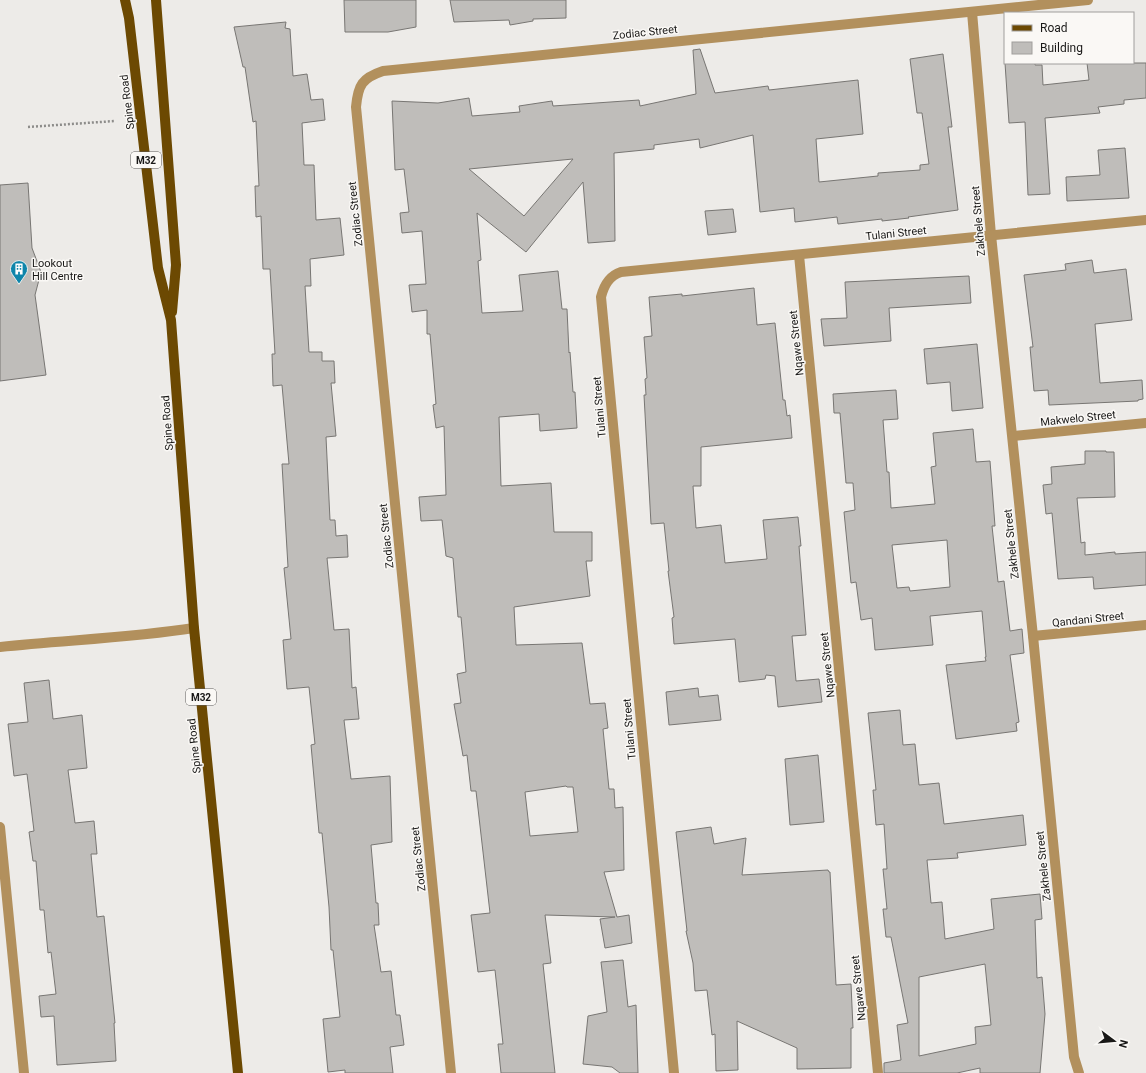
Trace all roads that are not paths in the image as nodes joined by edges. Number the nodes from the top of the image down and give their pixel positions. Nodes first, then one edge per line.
1 (125, 0) edge
2 (156, 0) edge
3 (1088, 0) edge
4 (972, 12) junction
5 (1146, 220) edge
6 (991, 235) junction
7 (799, 255) junction
8 (171, 320) junction
9 (1146, 424) edge
10 (1013, 436) junction
11 (1146, 625) edge
12 (194, 628) junction
13 (1033, 636) junction
14 (0, 647) edge
15 (0, 827) edge
16 (24, 1073) edge
17 (238, 1073) edge
18 (451, 1073) edge
19 (674, 1073) edge
20 (878, 1073) edge
21 (1079, 1073) edge

1 - 8 main road, Spine Road / M32
2 - 8 main road, Spine Road / M32
3 - 4 street, Zodiac Street
4 - 6 street, Zakhele Street
4 - 18 street, Zodiac Street
5 - 6 street, Tulani Street
6 - 7 street, Tulani Street
6 - 10 street, Zakhele Street
7 - 19 street, Tulani Street
7 - 20 street, Nqawe Street
8 - 12 main road, Spine Road / M32
9 - 10 street, Makwelo Street
10 - 13 street, Zakhele Street
11 - 13 street, Qandani Street
12 - 14 street
12 - 17 main road, Spine Road / M32
13 - 21 street, Zakhele Street
15 - 16 street

